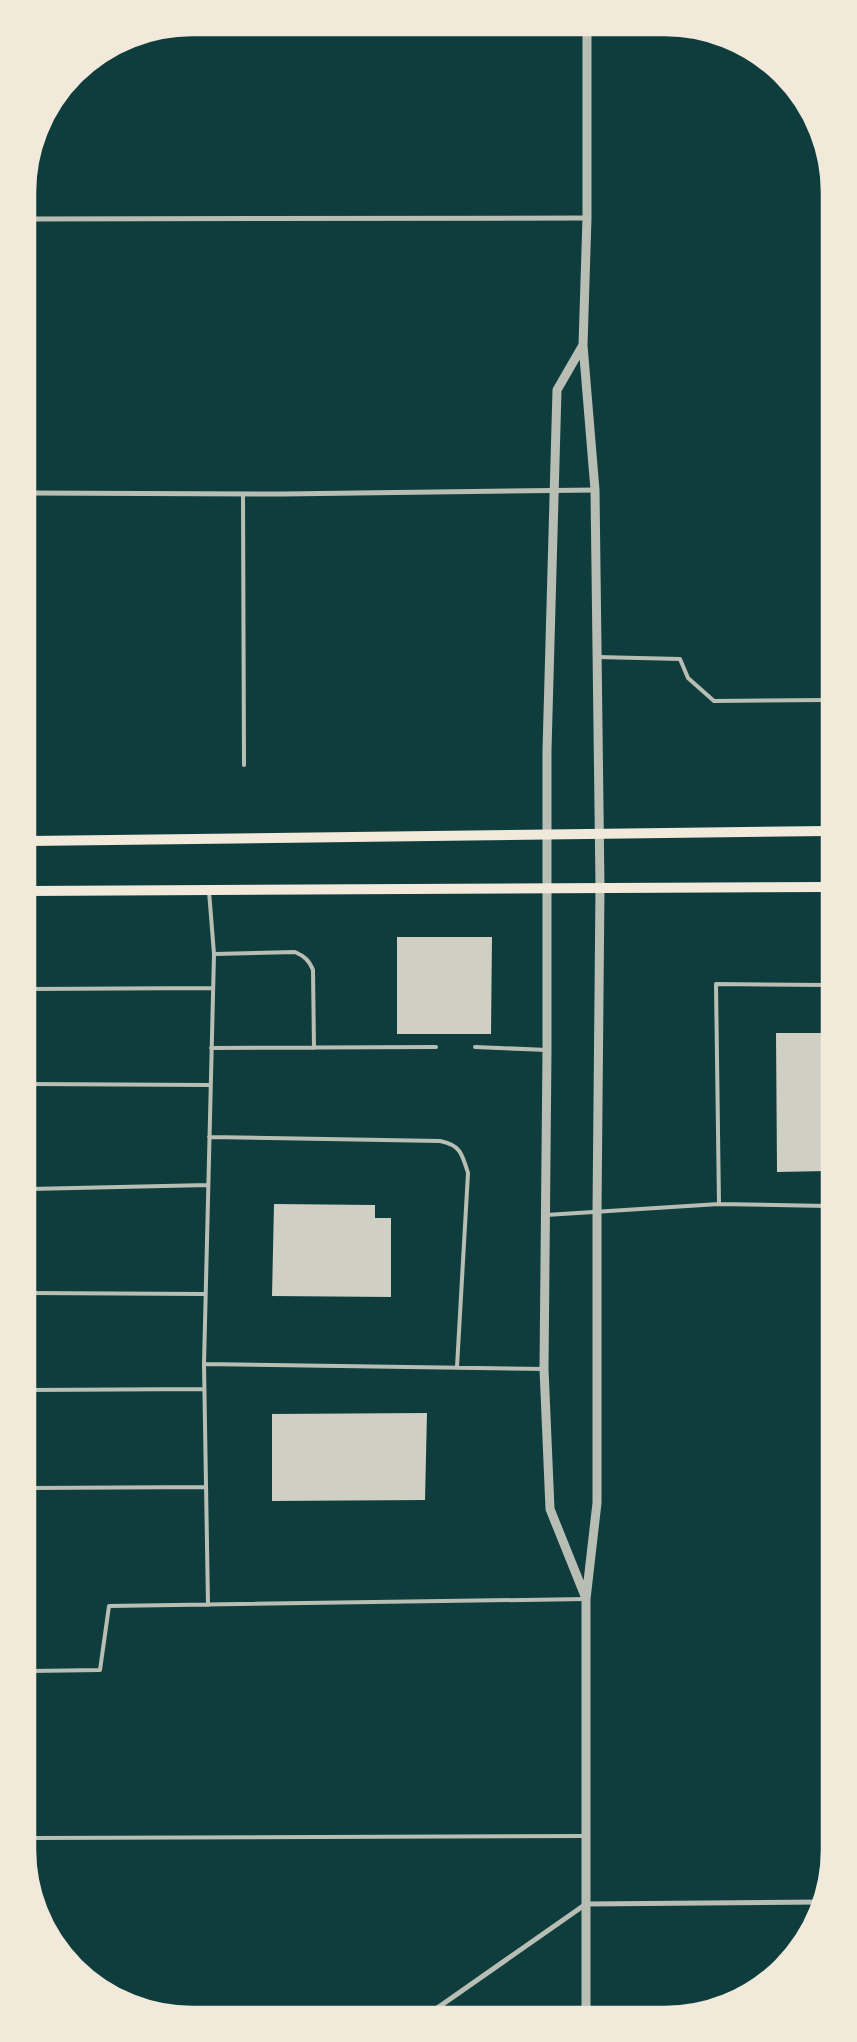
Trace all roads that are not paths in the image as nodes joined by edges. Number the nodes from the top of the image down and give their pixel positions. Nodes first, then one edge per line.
1 (587, 35) edge
2 (35, 218) edge
3 (587, 218) junction
4 (583, 345) junction
5 (596, 490) junction
6 (554, 491) junction
7 (35, 493) edge
8 (242, 494) junction
9 (597, 657) junction
10 (822, 700) edge
11 (244, 765) dead end
12 (822, 831) edge
13 (599, 833) junction
14 (547, 834) junction
15 (35, 841) edge
16 (600, 887) junction
17 (822, 887) edge
18 (547, 888) junction
19 (35, 891) edge
20 (209, 891) junction
21 (214, 954) junction
22 (822, 985) edge
23 (213, 988) junction
24 (35, 989) edge
25 (436, 1047) dead end
26 (475, 1047) dead end
27 (212, 1048) junction
28 (314, 1048) junction
29 (547, 1050) junction
30 (35, 1084) edge
31 (210, 1085) junction
32 (209, 1136) junction
33 (208, 1185) junction
34 (35, 1189) edge
35 (719, 1204) junction
36 (822, 1206) edge
37 (597, 1212) junction
38 (546, 1215) junction
39 (35, 1293) edge
40 (205, 1294) junction
41 (204, 1364) junction
42 (457, 1367) junction
43 (544, 1369) junction
44 (204, 1389) junction
45 (35, 1390) edge
46 (206, 1487) junction
47 (35, 1488) edge
48 (586, 1599) junction
49 (208, 1605) junction
50 (35, 1671) edge
51 (586, 1836) junction
52 (35, 1838) edge
53 (813, 1902) edge
54 (586, 1904) junction
55 (439, 2007) edge
56 (586, 2007) edge

1 - 3 street
2 - 3 street
3 - 4 street
4 - 5 street
4 - 6 street
5 - 6 street
5 - 9 street
6 - 8 street
6 - 14 street
7 - 8 street
8 - 11 lane
9 - 10 lane
9 - 13 street
12 - 13 main road
13 - 14 main road
13 - 16 street
14 - 15 main road
14 - 18 street
16 - 17 main road
16 - 18 main road
16 - 37 street
18 - 20 main road
18 - 29 street
19 - 20 main road
20 - 21 lane
21 - 23 lane
21 - 28 lane
22 - 35 lane
23 - 24 lane
23 - 27 lane
25 - 28 lane
26 - 29 lane
27 - 28 lane
27 - 31 lane
29 - 38 street
30 - 31 lane
31 - 32 lane
32 - 33 lane
32 - 42 lane
33 - 34 lane
33 - 40 lane
35 - 36 lane
35 - 37 lane
37 - 38 lane
37 - 48 street
38 - 43 street
39 - 40 lane
40 - 41 lane
41 - 42 lane
41 - 44 lane
42 - 43 lane
43 - 48 street
44 - 45 lane
44 - 46 lane
46 - 47 lane
46 - 49 lane
48 - 49 lane
48 - 51 street
49 - 50 lane
51 - 52 lane
51 - 54 street
53 - 54 street
54 - 55 street
54 - 56 street

